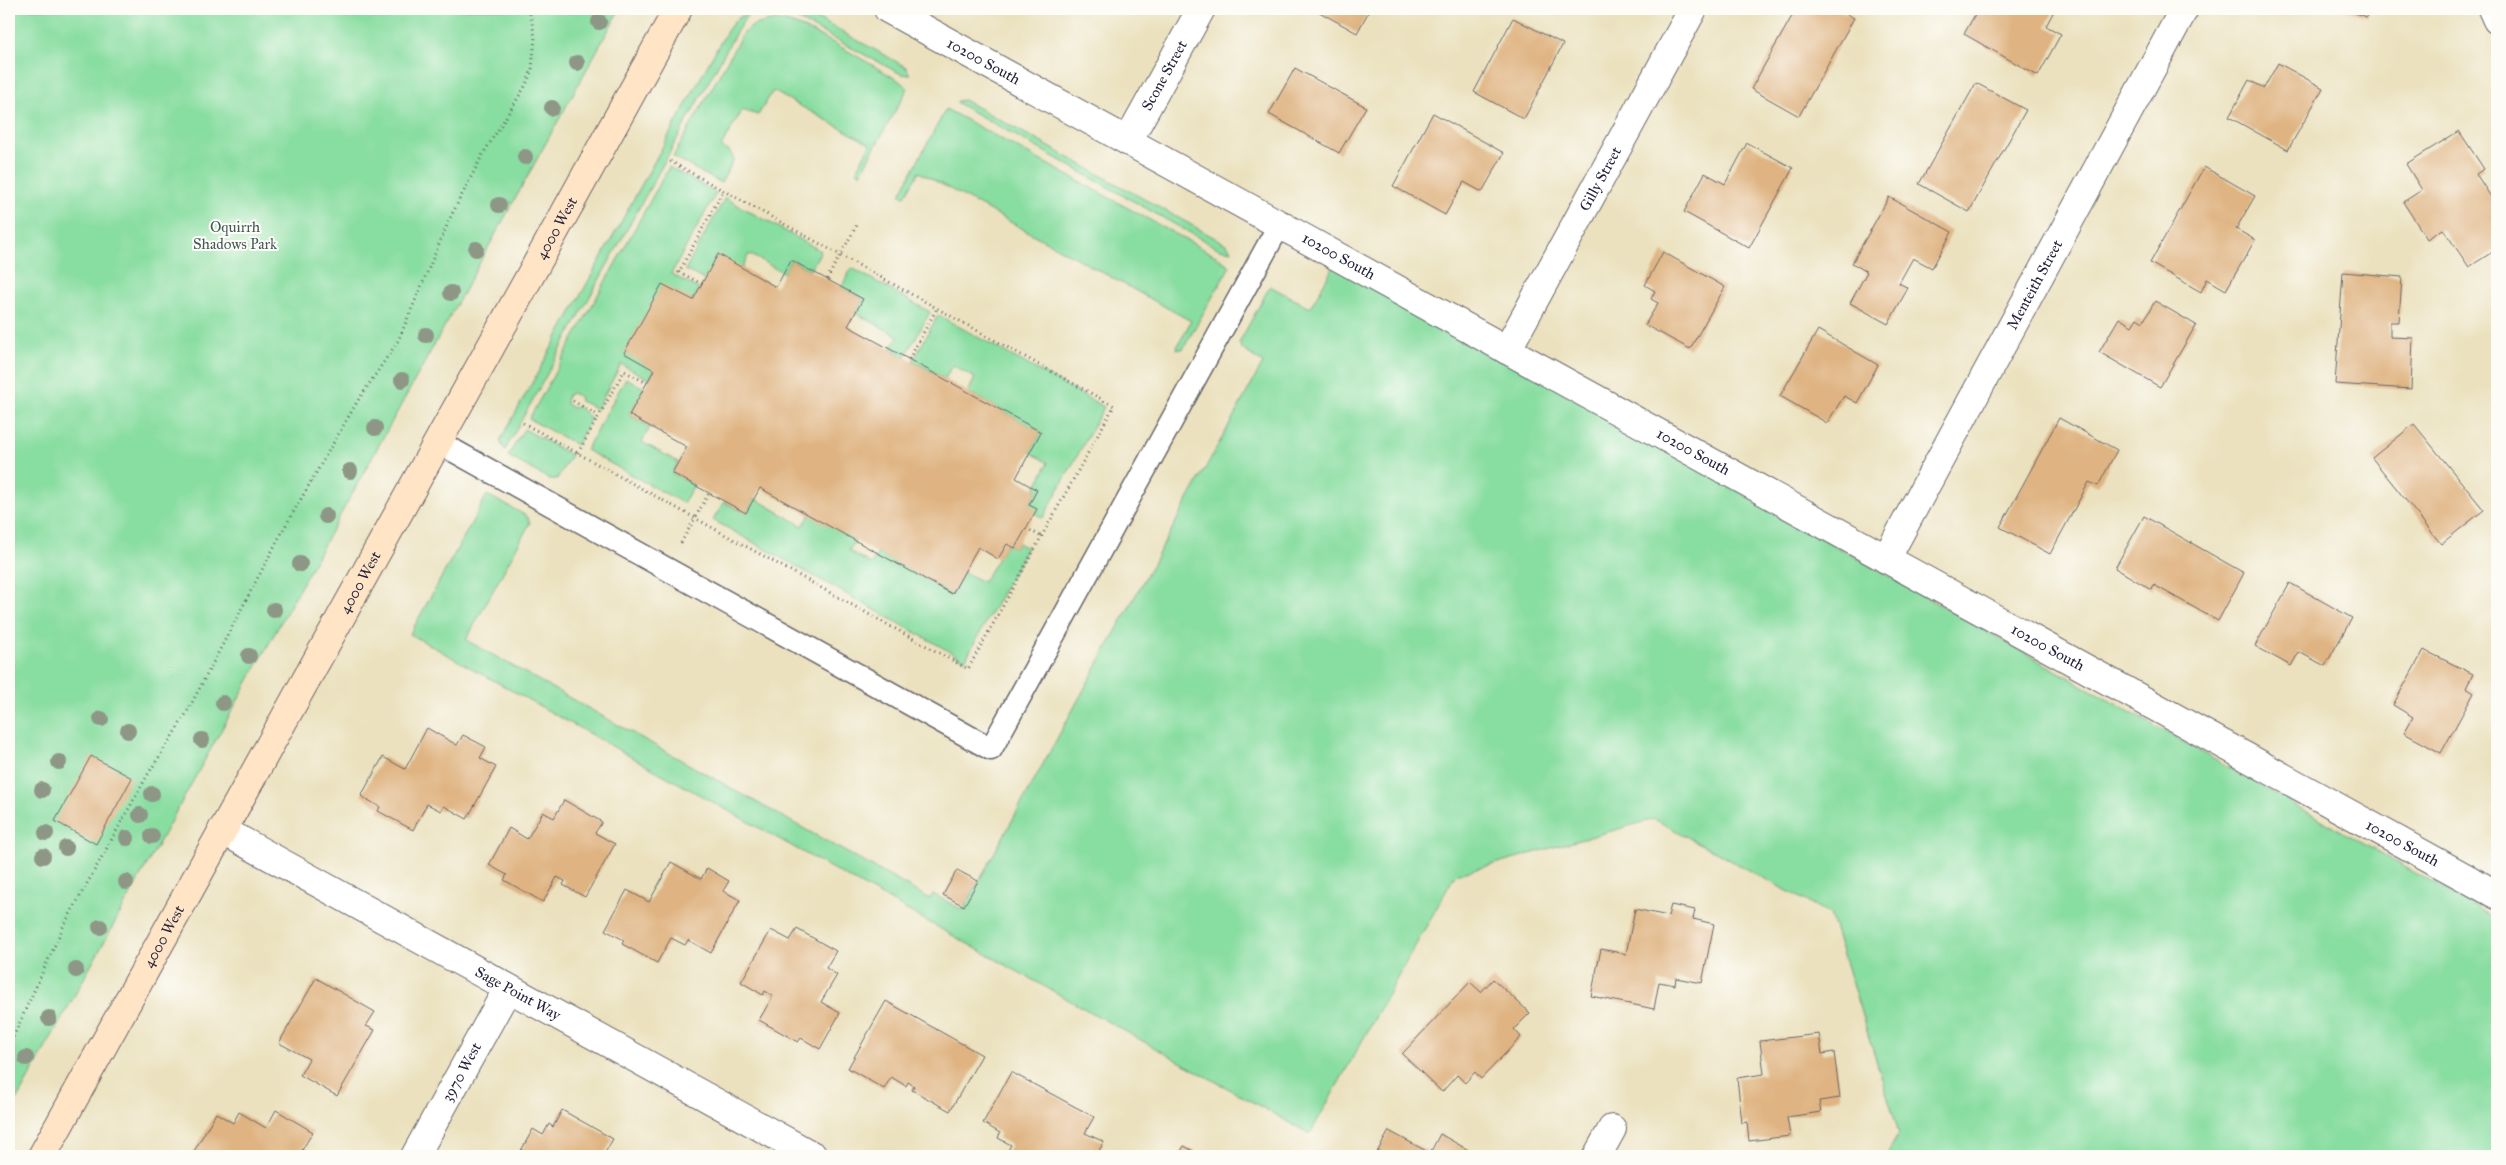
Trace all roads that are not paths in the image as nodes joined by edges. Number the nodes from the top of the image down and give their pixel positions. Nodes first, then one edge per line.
1 (678, 9) edge
2 (888, 9) edge
3 (1201, 9) edge
4 (1694, 9) edge
5 (2184, 9) edge
6 (2492, 9) edge
7 (2497, 20) edge
8 (1128, 141) junction
9 (1281, 222) junction
10 (1508, 350) junction
11 (438, 442) junction
12 (1886, 559) junction
13 (222, 830) junction
14 (2497, 895) edge
15 (508, 988) junction
16 (1612, 1129) dead end
17 (42, 1156) edge
18 (415, 1156) edge
19 (813, 1156) edge
20 (1597, 1156) edge

1 - 11 main road, 4000 West
2 - 8 street, 10200 South
3 - 8 street, Scone Street
4 - 10 street, Gilly Street
5 - 12 street, Menteith Street
6 - 7 street
8 - 9 street, 10200 South
9 - 10 street, 10200 South
9 - 11 lane
10 - 12 street, 10200 South
11 - 13 main road, 4000 West
12 - 14 street, 10200 South
13 - 15 street, Sage Point Way
13 - 17 main road, 4000 West
15 - 18 street, 3970 West
15 - 19 street, Sage Point Way
16 - 20 street

